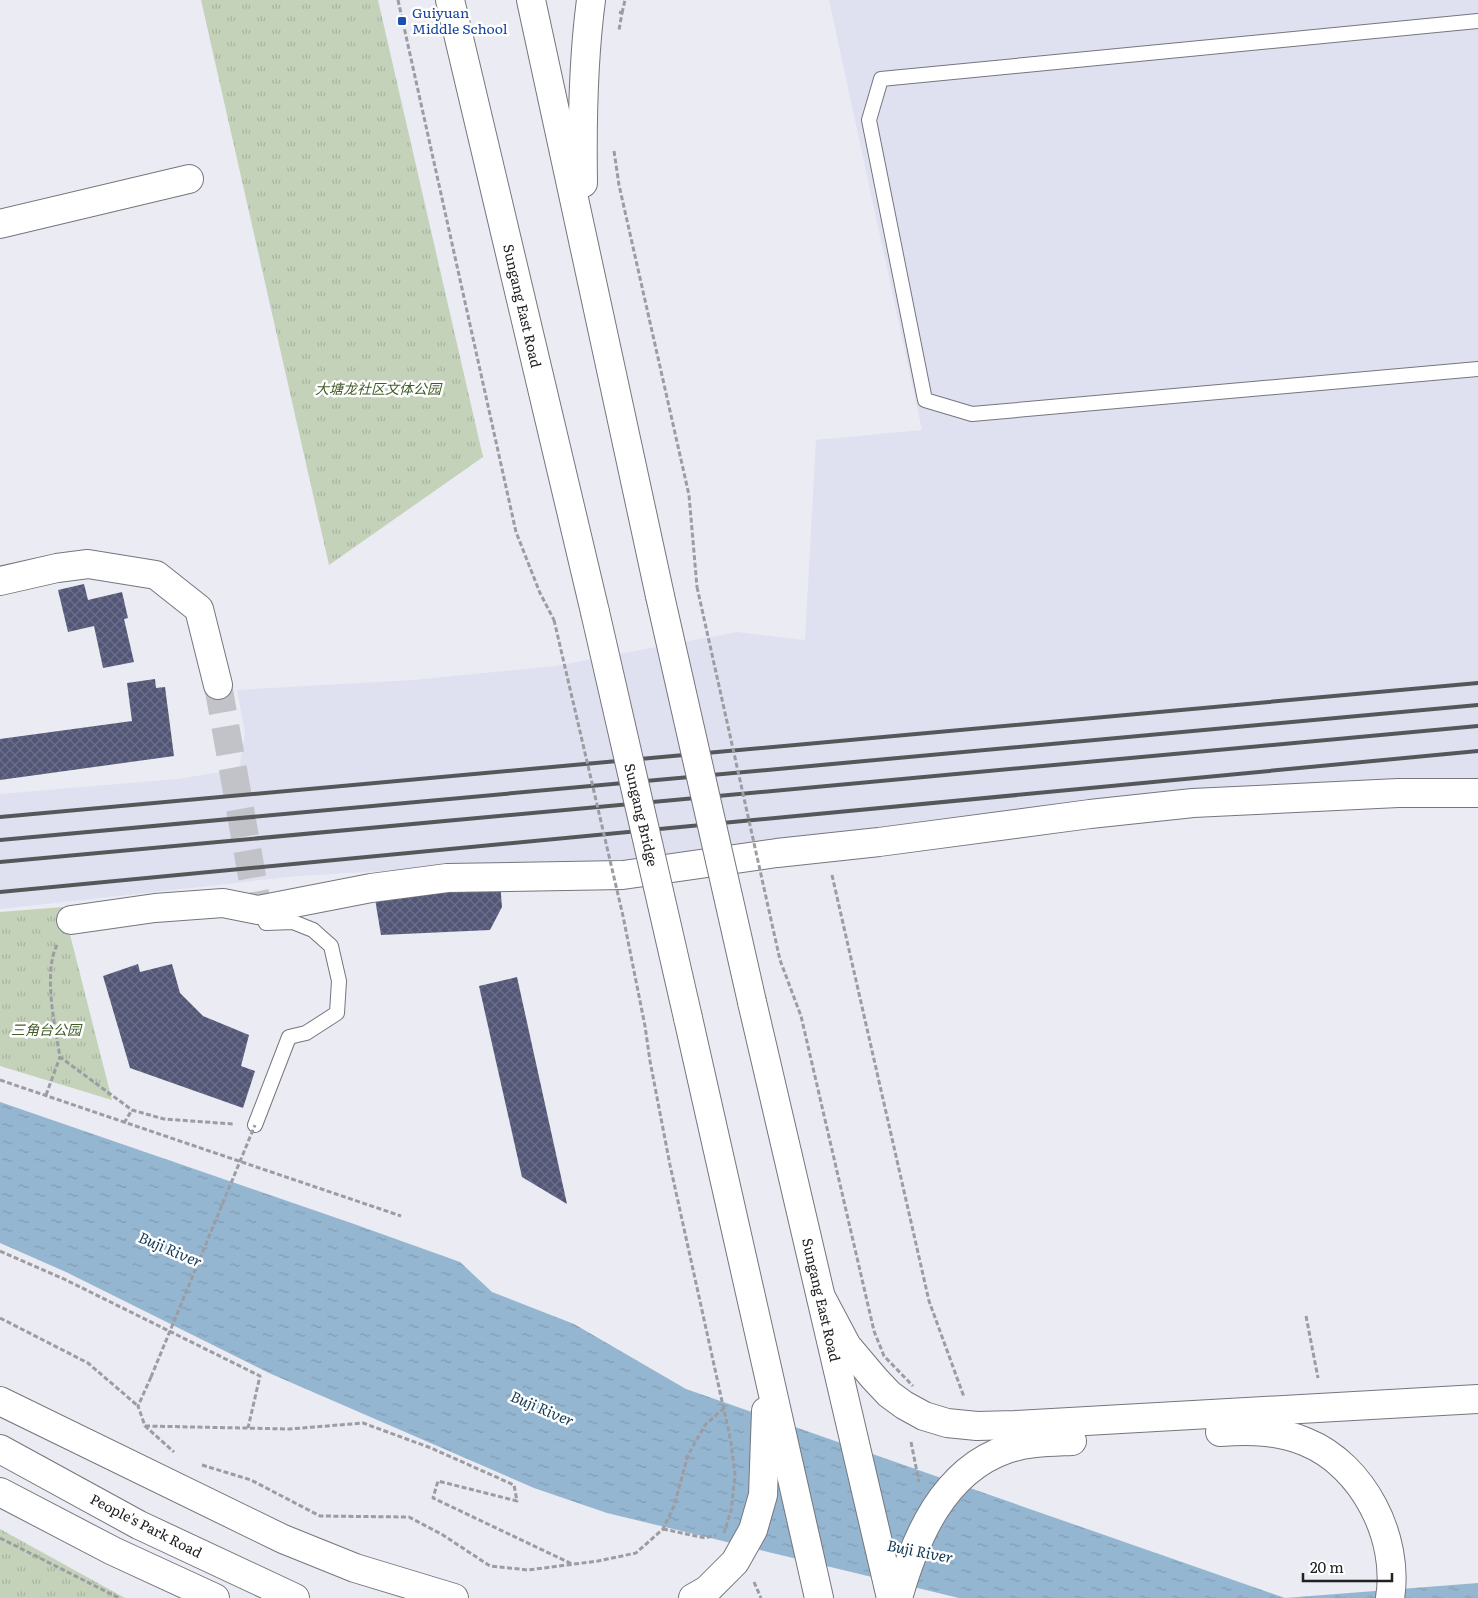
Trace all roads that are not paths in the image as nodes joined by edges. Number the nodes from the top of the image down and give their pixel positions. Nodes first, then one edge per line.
1 (450, 0) edge
2 (591, 0) edge
3 (532, 5) edge
4 (1478, 21) edge
5 (189, 179) dead end
6 (0, 224) edge
7 (585, 250) junction
8 (1478, 369) edge
9 (0, 581) edge
10 (595, 612) joint
11 (218, 685) tunnel mouth
12 (1478, 793) edge
13 (258, 910) junction
14 (71, 920) road end
15 (250, 1125) road end
16 (820, 1297) junction
17 (767, 1372) junction
18 (1478, 1399) edge
19 (0, 1400) edge
20 (1156, 1426) junction
21 (0, 1449) edge
22 (0, 1492) edge
23 (700, 1594) edge
24 (215, 1598) edge
25 (294, 1598) edge
26 (454, 1598) edge
27 (819, 1598) edge
28 (891, 1598) edge
29 (898, 1598) edge
30 (1390, 1598) edge

1 - 10 main road, Sungang East Road
2 - 7 main road
3 - 7 main road
4 - 8 lane
5 - 6 main road
7 - 16 main road, Sungang East Road, bridge
9 - 11 main road
10 - 17 main road, Sungang Bridge, bridge
12 - 13 main road
13 - 14 main road
13 - 15 lane
16 - 20 main road
16 - 28 main road, Sungang East Road
17 - 23 main road
17 - 27 main road
18 - 20 main road
19 - 26 main road
20 - 29 main road
20 - 30 main road
21 - 25 main road, People's Park Road
22 - 24 main road

